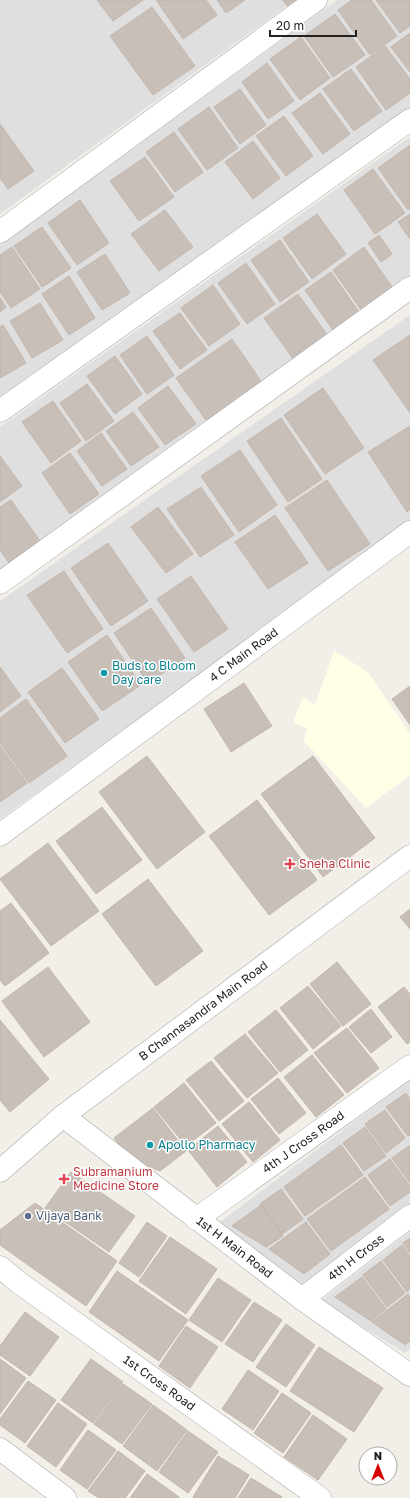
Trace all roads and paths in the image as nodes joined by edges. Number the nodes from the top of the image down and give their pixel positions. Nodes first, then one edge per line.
1 (316, 0) edge
2 (410, 120) edge
3 (0, 232) edge
4 (410, 288) edge
5 (0, 411) edge
6 (410, 532) edge
7 (0, 583) edge
8 (0, 835) edge
9 (410, 856) edge
10 (410, 1066) edge
11 (63, 1116) junction
12 (0, 1171) edge
13 (410, 1216) edge
14 (196, 1219) junction
15 (0, 1267) edge
16 (302, 1299) junction
17 (407, 1370) edge
18 (0, 1449) edge
19 (65, 1498) edge
20 (320, 1498) edge

1 - 3 street
2 - 5 street
4 - 7 street
6 - 8 street, 4 C Main Road
9 - 11 street, B Channasandra Main Road
10 - 14 street, 4th J Cross Road
11 - 12 street, B Channasandra Main Road
11 - 14 street, 1st H Main Road
13 - 16 street, 4th H Cross
14 - 16 street, 1st H Main Road
15 - 20 street, 1st Cross Road
16 - 17 street, 1st H Main Road
18 - 19 street

